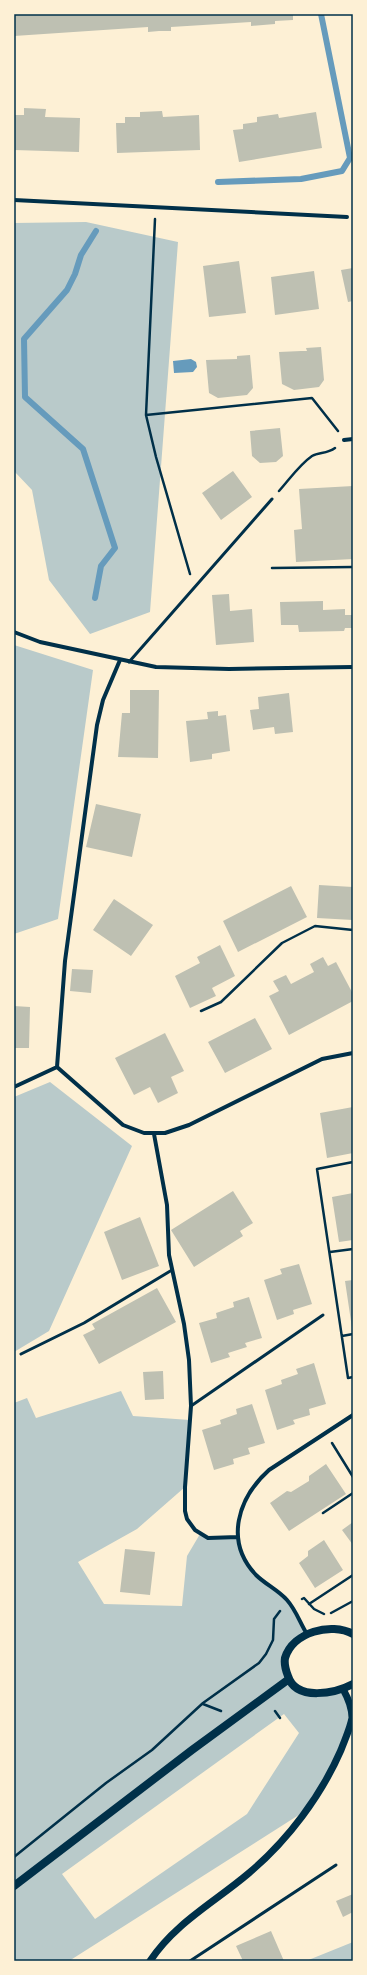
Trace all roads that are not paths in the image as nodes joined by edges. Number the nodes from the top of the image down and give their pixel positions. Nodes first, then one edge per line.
1 (14, 200) edge
2 (347, 217) dead end
3 (353, 439) edge
4 (344, 440) road end
5 (272, 499) road end
6 (14, 632) edge
7 (120, 660) junction
8 (129, 662) junction
9 (353, 667) edge
10 (353, 1053) edge
11 (57, 1067) junction
12 (14, 1087) edge
13 (154, 1134) junction
14 (172, 1270) junction
15 (323, 1315) dead end
16 (21, 1354) dead end
17 (191, 1406) junction
18 (353, 1415) edge
19 (238, 1536) junction
20 (307, 1634) junction
21 (353, 1634) edge
22 (288, 1679) junction
23 (353, 1684) edge
24 (343, 1689) junction
25 (350, 1734) edge
26 (336, 1865) dead end
27 (14, 1886) edge
28 (150, 1961) edge
29 (190, 1961) edge

1 - 2 street
3 - 4 street
5 - 8 lane
6 - 7 street
7 - 8 street
7 - 11 street
8 - 9 street
10 - 13 street
11 - 12 street
11 - 13 street
13 - 14 street
14 - 16 lane
14 - 17 street
15 - 17 lane
17 - 19 street
18 - 19 street
19 - 20 street
20 - 21 main road
20 - 22 main road
22 - 24 main road
22 - 27 main road
23 - 24 main road
24 - 25 street
25 - 28 street
26 - 29 lane

